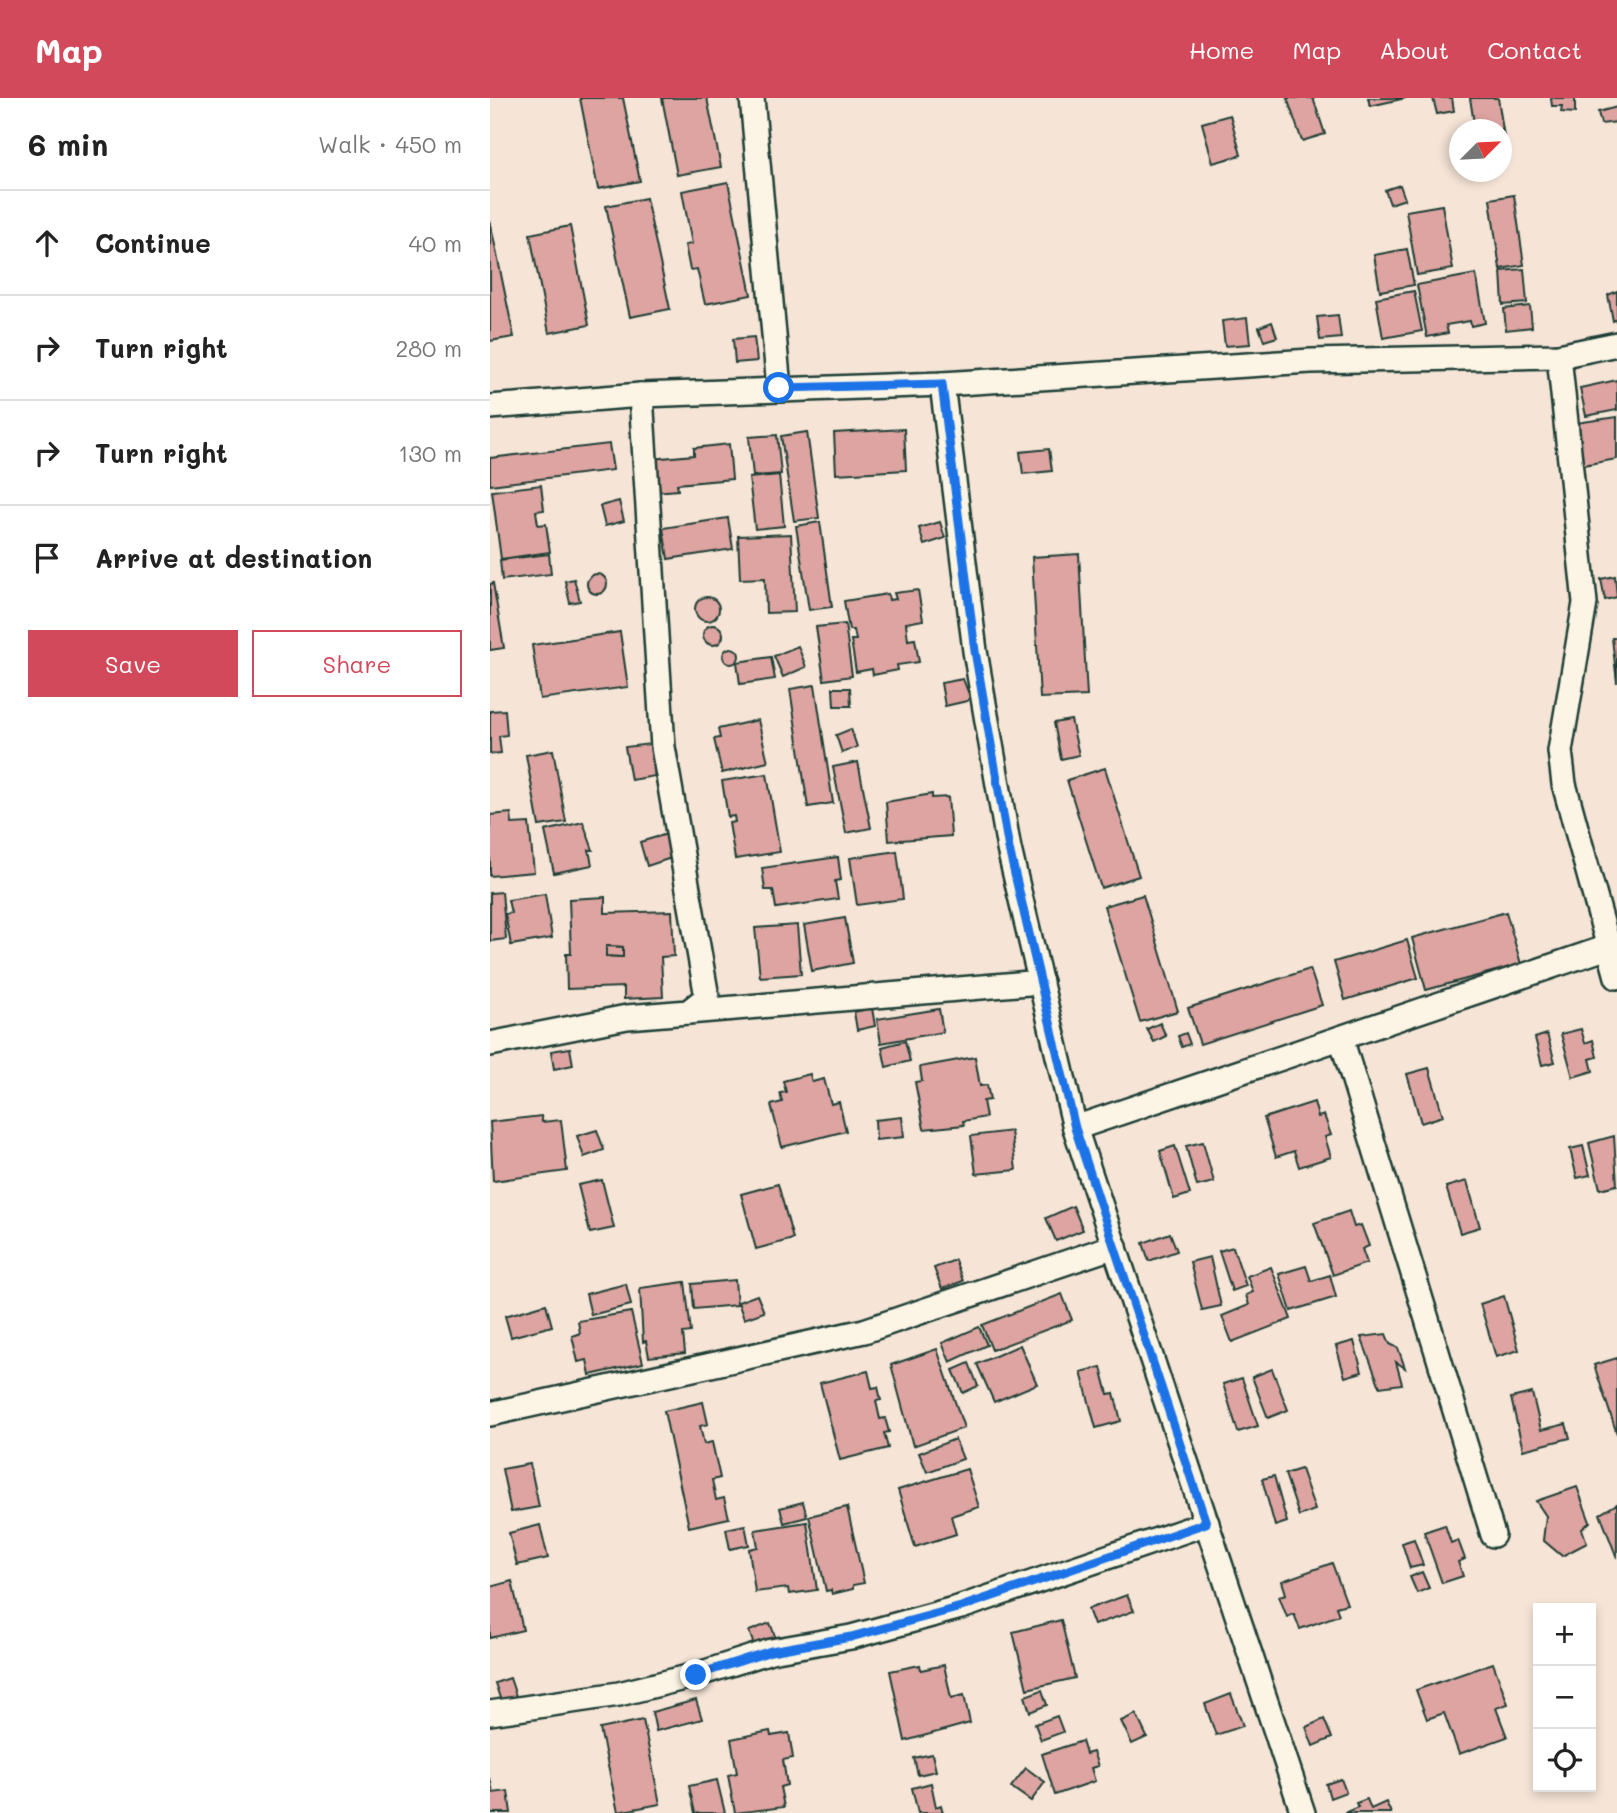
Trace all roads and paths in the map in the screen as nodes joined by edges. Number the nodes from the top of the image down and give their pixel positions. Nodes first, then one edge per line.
1 (752, 98) edge
2 (1617, 344) edge
3 (1559, 356) junction
4 (942, 384) junction
5 (779, 388) junction
6 (641, 395) junction
7 (490, 407) edge
8 (1614, 945) edge
9 (1617, 977) edge
10 (1041, 982) junction
11 (688, 1012) junction
12 (1341, 1038) junction
13 (490, 1044) edge
14 (1075, 1128) junction
15 (1115, 1246) junction
16 (490, 1414) edge
17 (1206, 1523) junction
18 (1493, 1535) dead end
19 (490, 1713) edge
20 (1303, 1813) edge

1 - 5 street
2 - 3 street
3 - 4 street
3 - 8 street
4 - 5 street
4 - 10 street
5 - 6 street
6 - 7 street
6 - 11 street
8 - 9 street
8 - 12 street
10 - 11 street
10 - 14 street
11 - 13 street
12 - 14 street
12 - 18 street
14 - 15 street
15 - 16 street
15 - 17 street
17 - 19 street
17 - 20 street

